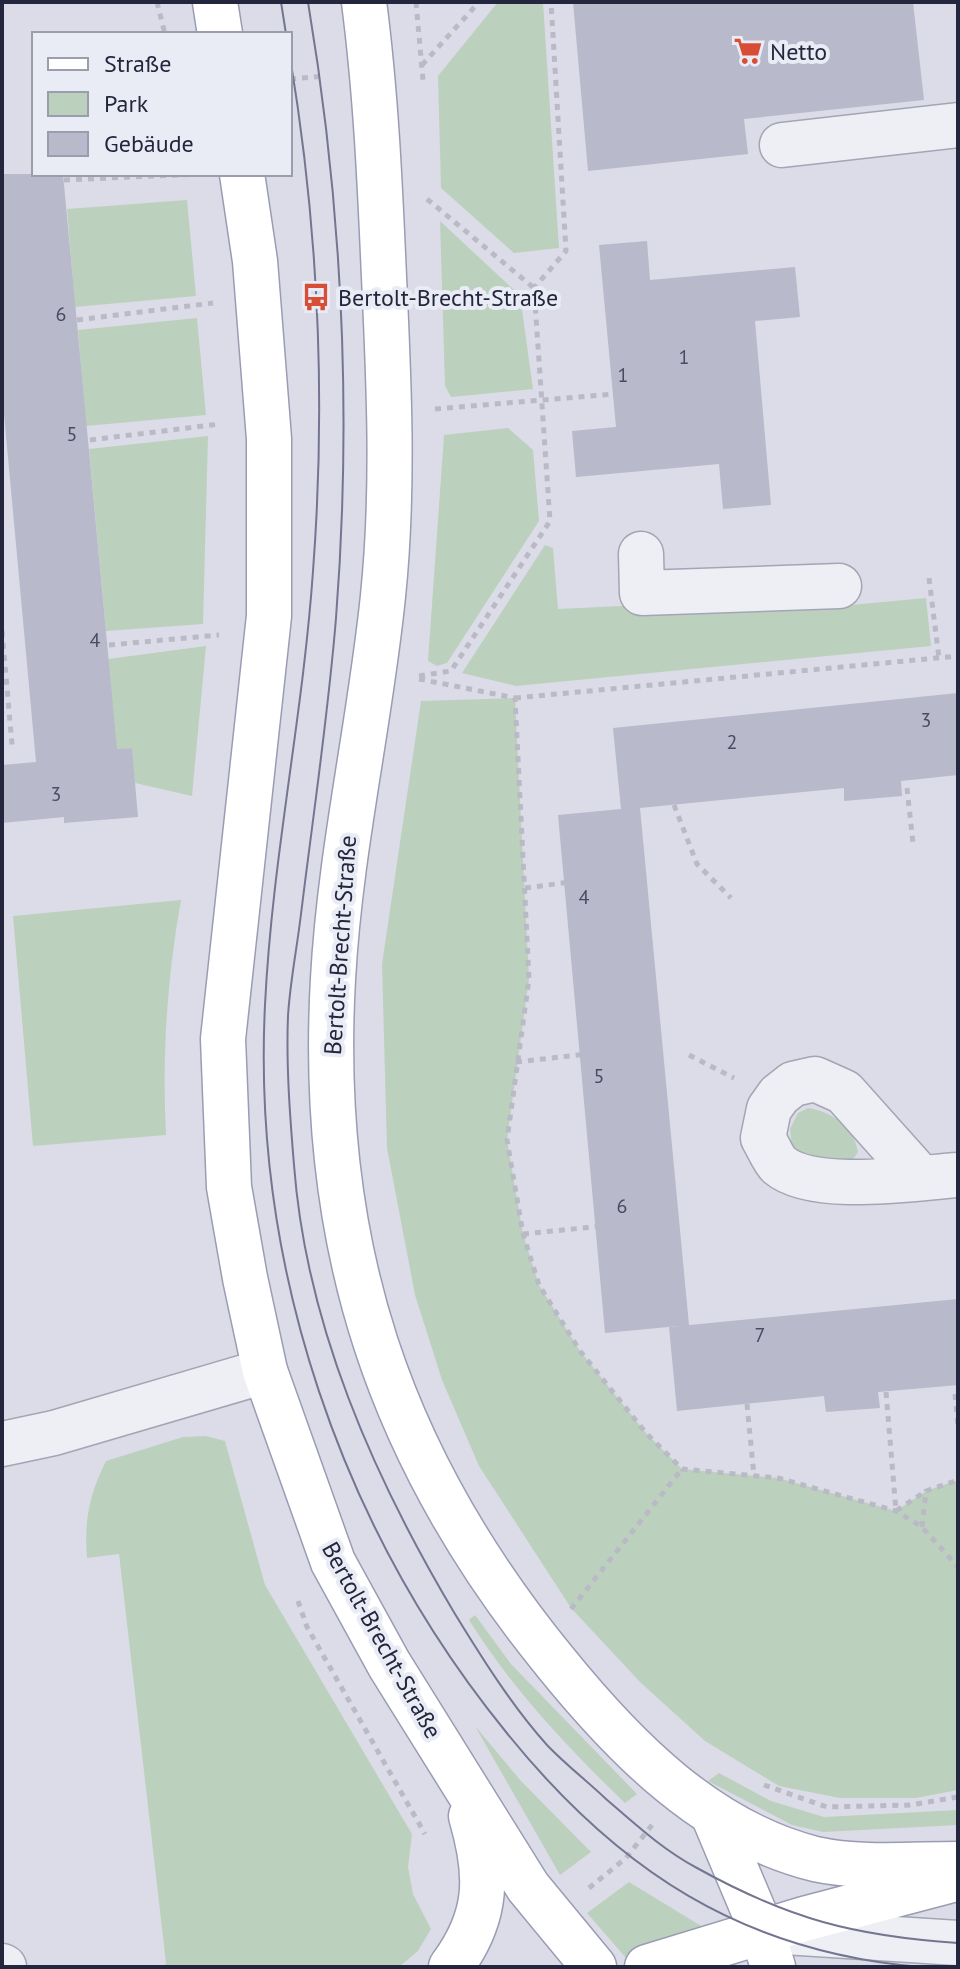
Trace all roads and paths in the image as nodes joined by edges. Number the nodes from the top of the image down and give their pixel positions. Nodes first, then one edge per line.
1 (157, 2) edge
2 (215, 2) edge
3 (364, 2) edge
4 (416, 2) edge
5 (479, 2) edge
6 (551, 2) edge
7 (164, 32) edge
8 (220, 32) edge
9 (423, 65) junction
10 (424, 95) dead end
11 (958, 125) edge
12 (782, 145) dead end
13 (156, 176) edge
14 (242, 176) edge
15 (64, 180) dead end
16 (426, 184) dead end
17 (427, 199) junction
18 (427, 214) dead end
19 (534, 288) junction
20 (214, 302) dead end
21 (77, 320) dead end
22 (613, 394) dead end
23 (430, 395) dead end
24 (542, 400) junction
25 (225, 424) dead end
26 (90, 440) dead end
27 (641, 554) dead end
28 (929, 578) dead end
29 (839, 586) dead end
30 (2, 631) edge
31 (220, 634) dead end
32 (109, 645) dead end
33 (958, 656) edge
34 (939, 658) junction
35 (515, 698) junction
36 (12, 745) dead end
37 (907, 788) dead end
38 (674, 805) dead end
39 (913, 843) dead end
40 (571, 882) dead end
41 (525, 888) junction
42 (731, 898) dead end
43 (587, 1054) dead end
44 (516, 1062) junction
45 (603, 1226) dead end
46 (523, 1234) junction
47 (265, 1371) junction
48 (886, 1392) dead end
49 (955, 1394) dead end
50 (747, 1404) dead end
51 (958, 1426) edge
52 (2, 1444) edge
53 (682, 1469) junction
54 (754, 1476) junction
55 (958, 1480) edge
56 (926, 1491) junction
57 (896, 1511) junction
58 (922, 1527) junction
59 (958, 1567) edge
60 (564, 1616) dead end
61 (459, 1775) junction
62 (755, 1780) dead end
63 (681, 1789) junction
64 (958, 1797) edge
65 (714, 1817) junction
66 (958, 1864) edge
67 (958, 1878) edge
68 (551, 1918) junction
69 (958, 1943) edge
70 (761, 1955) edge
71 (451, 1967) edge
72 (594, 1967) edge
73 (647, 1967) edge

1 - 7 path
2 - 8 main road
3 - 63 main road, Bertolt-Brecht-Straße
4 - 9 path
5 - 9 path
6 - 19 path
9 - 10 path
11 - 12 street
13 - 15 path
14 - 47 main road, Bertolt-Brecht-Straße
16 - 17 path
17 - 18 path
17 - 19 path
19 - 24 path
20 - 21 path
22 - 24 path
23 - 24 path
24 - 35 path
25 - 26 path
27 - 29 street
28 - 34 path
30 - 36 path
31 - 32 path
33 - 34 path
34 - 35 path
35 - 41 path
37 - 39 path
38 - 42 path
40 - 41 path
41 - 44 path
43 - 44 path
44 - 46 path
45 - 46 path
46 - 53 path
47 - 52 street
47 - 61 main road, Bertolt-Brecht-Straße
48 - 57 path
49 - 51 path
50 - 54 path
53 - 54 path
53 - 60 path
54 - 57 path
55 - 56 path
56 - 57 path
56 - 58 path
57 - 58 path
58 - 59 path
61 - 68 main road, Bertolt-Brecht-Straße
61 - 71 main road, Bertolt-Brecht-Straße
62 - 64 path
63 - 65 main road, Bertolt-Brecht-Straße
63 - 68 path
65 - 66 main road, Bertolt-Brecht-Straße
65 - 70 main road, Bertolt-Brecht-Straße
67 - 70 main road
68 - 72 main road, Bertolt-Brecht-Straße
69 - 70 street
70 - 73 main road

